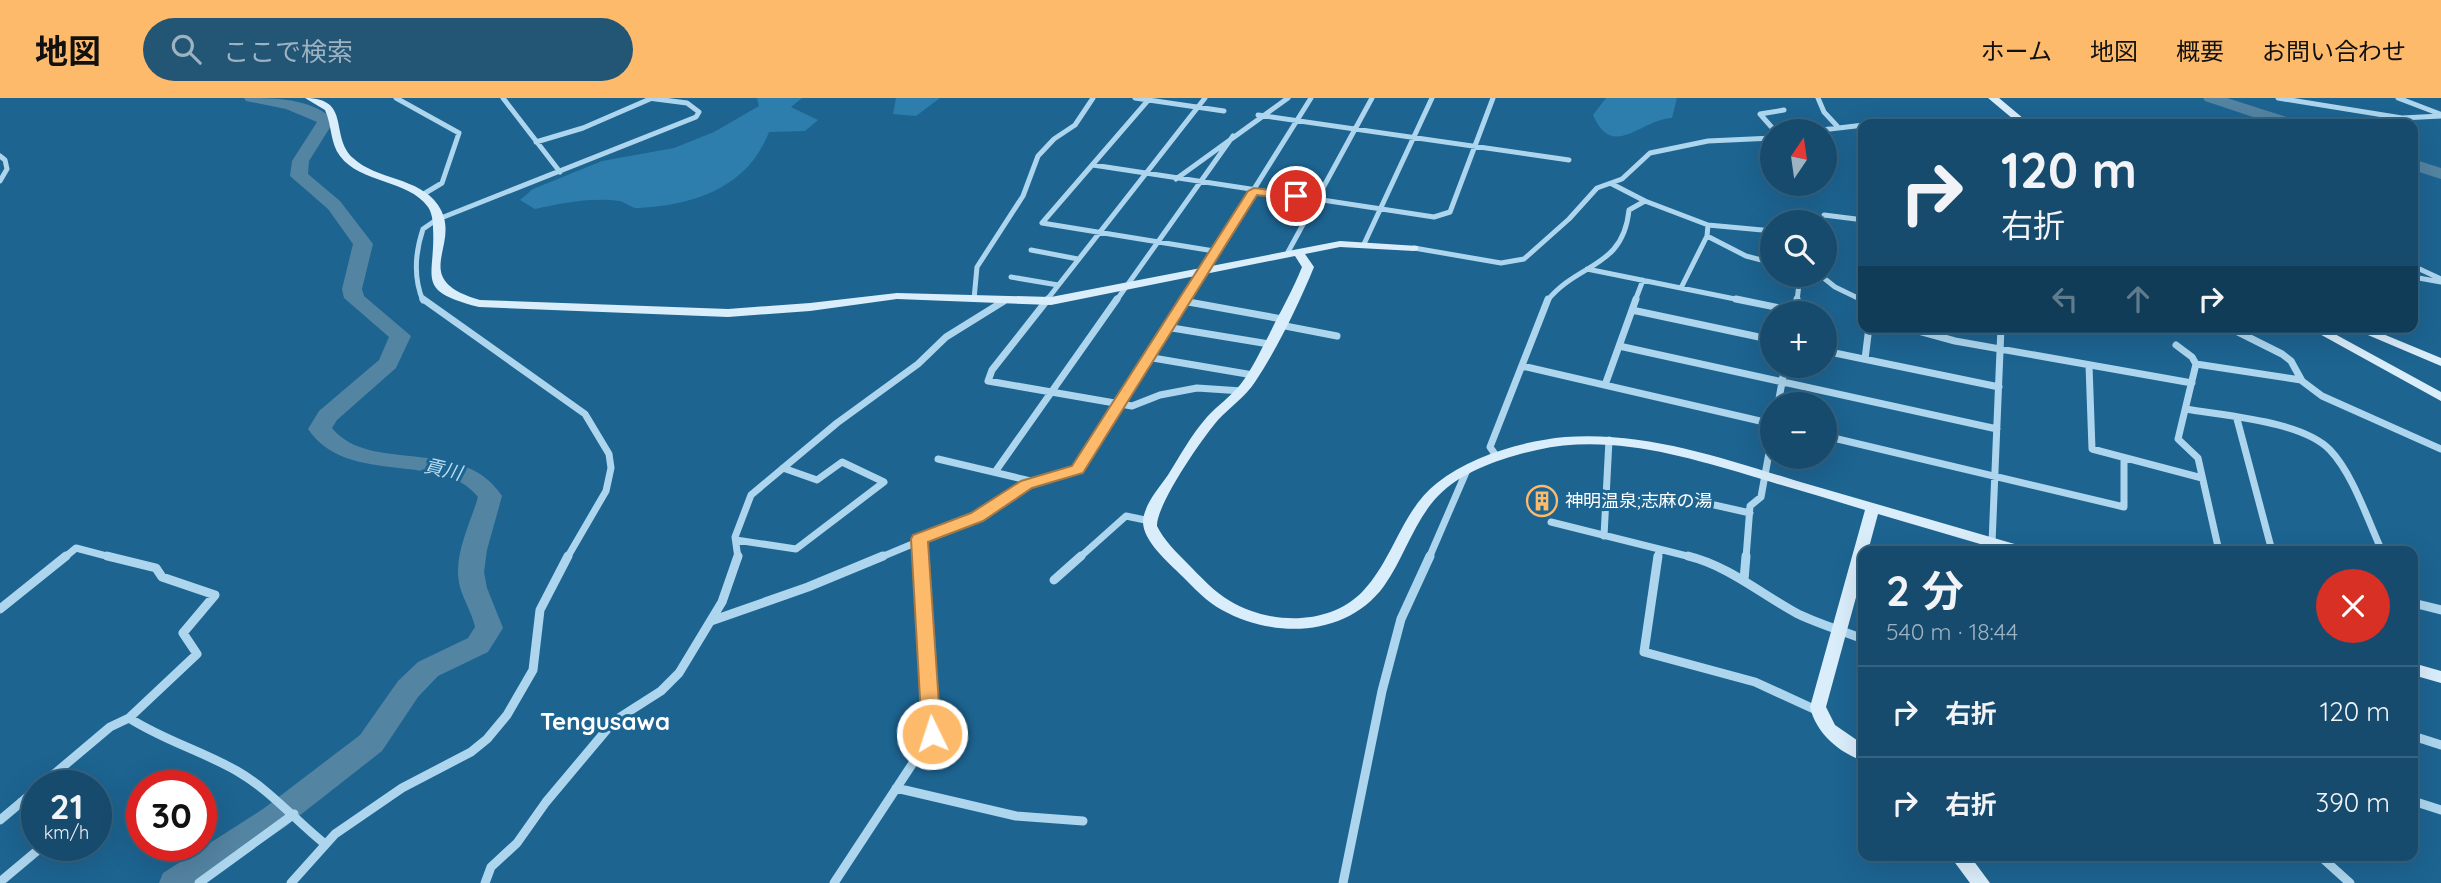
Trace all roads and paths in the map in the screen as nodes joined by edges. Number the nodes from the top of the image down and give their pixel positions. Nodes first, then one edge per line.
1 (310, 98) edge
2 (503, 98) edge
3 (650, 98) edge
4 (1093, 98) edge
5 (1135, 98) edge
6 (1205, 98) edge
7 (1287, 98) edge
8 (1311, 98) edge
9 (1372, 98) edge
10 (1432, 98) edge
11 (1493, 98) edge
12 (1818, 98) edge
13 (1993, 98) edge
14 (2278, 98) edge
15 (2398, 98) edge
16 (402, 99) edge
17 (1150, 99) edge
18 (2340, 99) edge
19 (1198, 107) junction
20 (2002, 107) junction
21 (2341, 108) junction
22 (1784, 110) dead end
23 (1224, 111) dead end
24 (1260, 115) junction
25 (2441, 116) edge
26 (1764, 119) edge
27 (1830, 119) edge
28 (1997, 119) edge
29 (2018, 119) edge
30 (1298, 120) junction
31 (1858, 125) edge
32 (1838, 126) edge
33 (1356, 128) junction
34 (1233, 136) junction
35 (1414, 136) junction
36 (1760, 139) edge
37 (537, 142) junction
38 (1475, 144) junction
39 (0, 156) edge
40 (1569, 160) dead end
41 (1093, 165) junction
42 (560, 172) junction
43 (1145, 174) junction
44 (1175, 179) junction
45 (0, 181) edge
46 (1200, 181) junction
47 (1612, 184) junction
48 (1254, 191) junction
49 (422, 195) junction
50 (1316, 199) junction
51 (1646, 201) junction
52 (1380, 209) junction
53 (1837, 217) edge
54 (1858, 219) edge
55 (436, 220) junction
56 (1708, 225) junction
57 (1760, 230) edge
58 (1099, 233) junction
59 (1707, 236) junction
60 (1157, 242) junction
61 (1364, 244) junction
62 (1414, 248) joint
63 (1031, 250) dead end
64 (1214, 251) junction
65 (1292, 251) junction
66 (1078, 259) junction
67 (1760, 260) edge
68 (1587, 268) junction
69 (2418, 268) edge
70 (1203, 272) junction
71 (1011, 277) dead end
72 (2418, 278) edge
73 (1643, 280) junction
74 (2441, 280) edge
75 (1058, 285) junction
76 (1125, 287) junction
77 (1835, 287) edge
78 (1681, 288) junction
79 (1858, 298) edge
80 (974, 299) junction
81 (1004, 301) junction
82 (1046, 301) junction
83 (1183, 301) junction
84 (1760, 305) edge
85 (1632, 310) junction
86 (1280, 322) junction
87 (1166, 327) junction
88 (1867, 333) edge
89 (1930, 333) edge
90 (2001, 333) edge
91 (2240, 333) edge
92 (2324, 333) edge
93 (2370, 333) edge
94 (1337, 336) dead end
95 (1760, 337) edge
96 (1269, 345) junction
97 (2176, 345) dead end
98 (1619, 346) junction
99 (2000, 349) junction
100 (1837, 353) edge
101 (1147, 357) junction
102 (1865, 359) junction
103 (2441, 362) edge
104 (2196, 364) junction
105 (2089, 365) junction
106 (1522, 366) junction
107 (1253, 375) junction
108 (1783, 378) edge
109 (2301, 380) junction
110 (1782, 382) junction
111 (2192, 383) junction
112 (1605, 385) junction
113 (1999, 387) junction
114 (1242, 391) junction
115 (1051, 392) junction
116 (1780, 392) edge
117 (2441, 397) edge
118 (1118, 404) junction
119 (2186, 409) junction
120 (2237, 419) junction
121 (1760, 421) edge
122 (1997, 429) junction
123 (1837, 439) edge
124 (1609, 440) junction
125 (2441, 449) edge
126 (1497, 457) junction
127 (2124, 458) junction
128 (937, 459) dead end
129 (783, 467) junction
130 (1766, 469) edge
131 (1467, 470) junction
132 (995, 472) junction
133 (1765, 475) junction
134 (1995, 476) junction
135 (2202, 478) junction
136 (1035, 482) junction
137 (1692, 500) dead end
138 (1873, 507) junction
139 (1750, 513) junction
140 (1150, 520) junction
141 (1551, 522) dead end
142 (1604, 536) junction
143 (919, 539) junction
144 (736, 540) junction
145 (1992, 543) junction
146 (1864, 546) edge
147 (2002, 546) edge
148 (2218, 546) edge
149 (2271, 546) edge
150 (2379, 546) edge
151 (1659, 549) junction
152 (1858, 571) edge
153 (1054, 580) dead end
154 (1744, 580) junction
155 (2418, 604) edge
156 (0, 609) edge
157 (2441, 610) edge
158 (712, 621) junction
159 (1839, 629) junction
160 (1858, 637) edge
161 (2418, 670) edge
162 (2441, 677) edge
163 (1818, 712) junction
164 (129, 718) junction
165 (2418, 737) edge
166 (2441, 744) edge
167 (1858, 750) edge
168 (58, 770) edge
169 (896, 788) junction
170 (21, 802) edge
171 (2418, 803) edge
172 (2441, 810) edge
173 (293, 814) junction
174 (0, 820) edge
175 (1083, 821) dead end
176 (325, 844) junction
177 (25, 861) edge
178 (1963, 861) edge
179 (2326, 861) edge
180 (0, 882) edge
181 (198, 883) edge
182 (292, 883) edge
183 (485, 883) edge
184 (834, 883) edge
185 (1343, 883) edge
186 (1980, 883) edge
187 (2350, 883) edge

1 - 49 street
2 - 37 street
3 - 37 street
3 - 42 street
4 - 80 street
5 - 17 street
6 - 19 street
7 - 24 street
8 - 30 street
9 - 33 street
10 - 35 street
11 - 38 street
12 - 27 street
13 - 20 street
14 - 21 street
15 - 25 street
16 - 49 street
17 - 19 street
17 - 41 street
18 - 21 street
19 - 23 street
19 - 43 street
20 - 28 street
20 - 29 street
21 - 25 street
22 - 26 street
24 - 30 street
24 - 34 street
30 - 33 street
30 - 48 street
31 - 32 street
33 - 35 street
33 - 50 street
34 - 44 street
34 - 46 street
35 - 38 street
35 - 52 street
36 - 47 street
37 - 42 street
38 - 40 street
38 - 52 street
39 - 45 street
41 - 43 street
41 - 58 street
42 - 55 street
43 - 44 street
43 - 58 street
44 - 46 street
46 - 48 street
46 - 60 street
47 - 51 street
47 - 62 street
48 - 50 street
48 - 64 street
49 - 55 street
50 - 52 street
50 - 65 street
51 - 56 street
51 - 68 street
52 - 61 street
53 - 54 street
55 - 80 street
55 - 176 street
56 - 57 street
56 - 59 street
58 - 60 street
58 - 66 street
59 - 67 street
59 - 78 street
60 - 64 street
60 - 76 street
61 - 62 street
61 - 65 street
63 - 66 street
64 - 70 street
65 - 70 street
65 - 86 street
66 - 75 street
68 - 73 street
68 - 106 street
69 - 74 street
70 - 76 street
70 - 83 street
71 - 75 street
72 - 74 street
73 - 78 street
73 - 85 street
75 - 82 street
76 - 82 street
76 - 115 street
77 - 79 street
78 - 84 street
80 - 81 street
81 - 82 street
81 - 129 street
82 - 115 street
83 - 86 street
83 - 87 street
85 - 95 street
85 - 98 street
86 - 94 street
86 - 96 street
87 - 96 street
87 - 101 street
88 - 102 street
89 - 99 street
90 - 99 street
91 - 109 street
92 - 117 street
93 - 103 street
96 - 107 street
97 - 104 street
98 - 110 street
98 - 112 street
99 - 105 street
99 - 113 street
100 - 102 street
101 - 107 street
101 - 118 street
102 - 113 street
104 - 109 street
104 - 111 street
105 - 111 street
105 - 127 street
106 - 112 street
106 - 126 street
107 - 114 street
108 - 110 street
109 - 125 street
110 - 116 street
110 - 122 street
111 - 119 street
112 - 121 street
113 - 122 street
114 - 118 street
114 - 140 street
115 - 118 street
115 - 132 street
118 - 136 street
119 - 120 street
119 - 135 street
120 - 149 street
120 - 150 street
122 - 134 street
123 - 134 street
124 - 126 street
124 - 133 street
124 - 142 street
126 - 131 street
127 - 134 street
127 - 135 street
128 - 132 street
129 - 144 street
129 - 144 street
130 - 133 street
131 - 140 street
131 - 185 street
132 - 136 street
133 - 138 street
133 - 139 street
134 - 145 street
135 - 148 street
136 - 143 street
137 - 139 street
138 - 145 street
138 - 146 street
139 - 154 street
140 - 153 street
141 - 142 street
142 - 151 street
143 - 158 street
143 - 169 street
144 - 158 street
145 - 147 street
151 - 154 street
151 - 163 street
152 - 159 street
154 - 159 street
155 - 157 street
156 - 164 street
158 - 183 street
159 - 160 street
159 - 163 street
161 - 162 street
163 - 167 street
164 - 168 street
164 - 173 street
165 - 166 street
169 - 175 street
169 - 184 street
170 - 174 street
171 - 172 street
173 - 176 street
173 - 181 street
176 - 182 street
177 - 180 street
178 - 186 street
179 - 187 street

